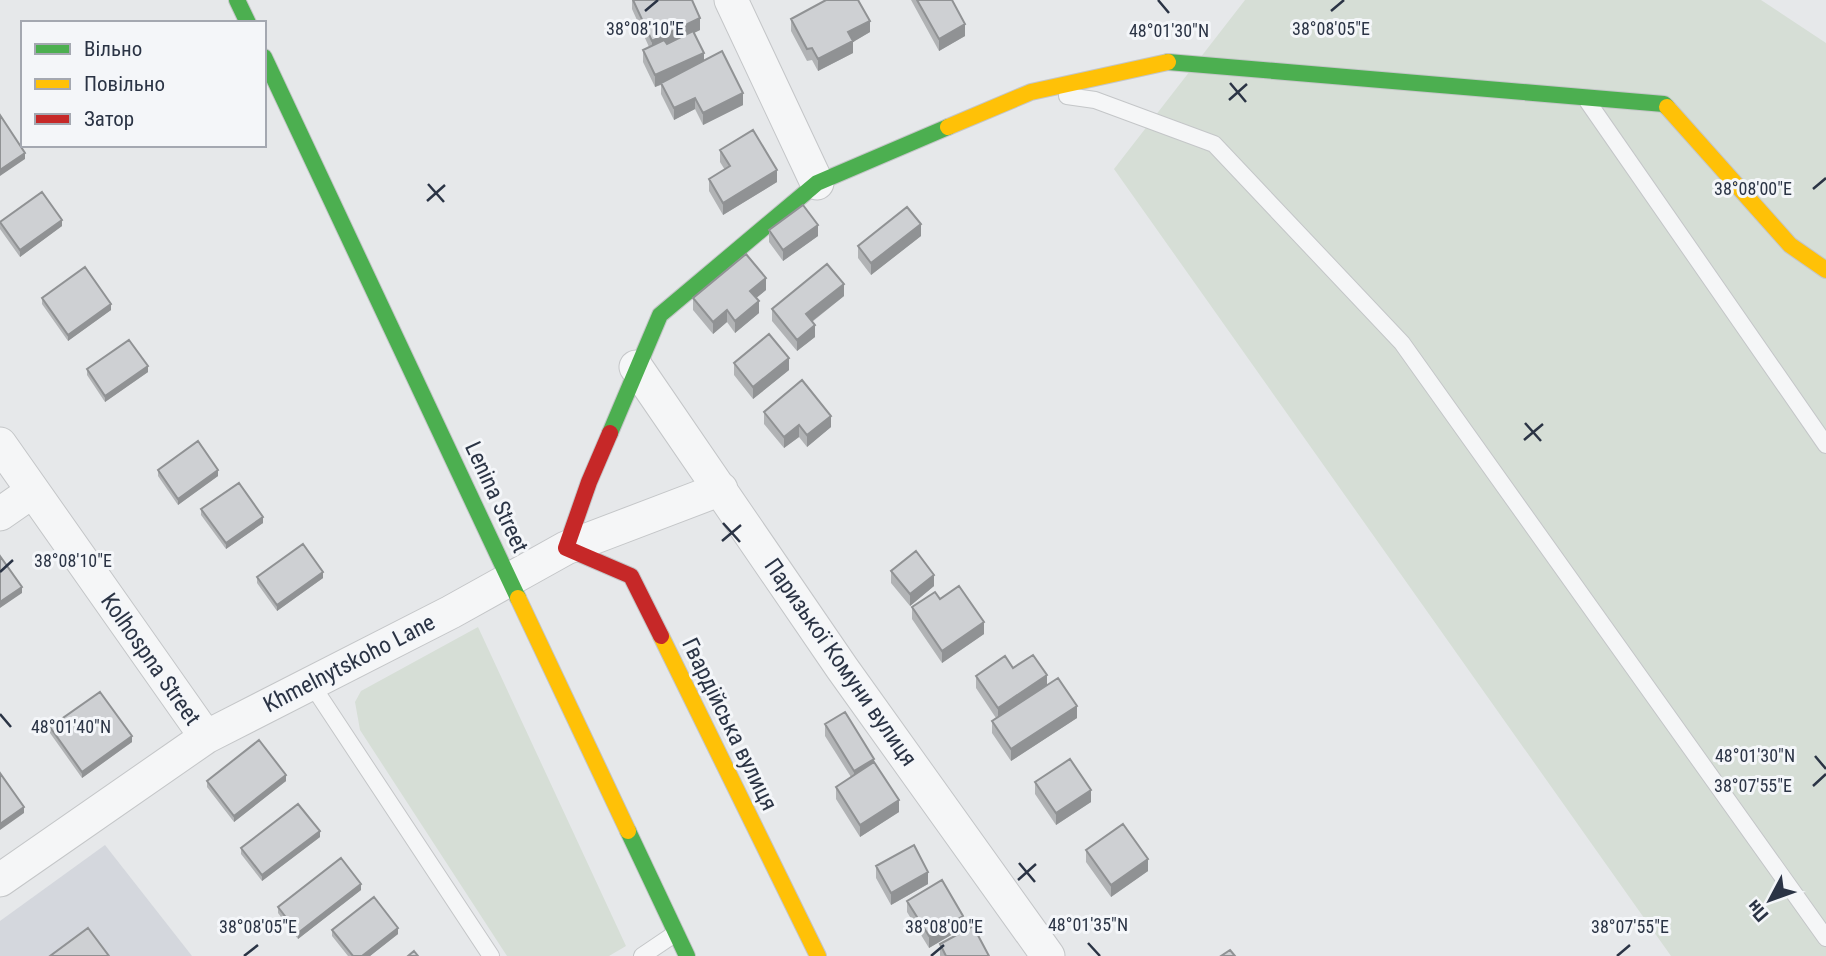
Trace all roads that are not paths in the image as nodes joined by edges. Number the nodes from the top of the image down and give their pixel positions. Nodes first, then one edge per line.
1 (237, 0) edge
2 (731, 0) edge
3 (247, 21) edge
4 (266, 61) edge
5 (1031, 92) junction
6 (1583, 96) junction
7 (817, 183) junction
8 (1826, 270) edge
9 (636, 367) junction
10 (0, 444) edge
11 (1826, 445) edge
12 (721, 489) junction
13 (33, 491) junction
14 (0, 514) edge
15 (566, 548) junction
16 (511, 580) junction
17 (310, 682) junction
18 (206, 737) junction
19 (0, 880) edge
20 (676, 933) junction
21 (1826, 939) edge
22 (491, 956) edge
23 (642, 956) edge
24 (687, 956) edge
25 (818, 956) edge
26 (1048, 956) edge

1 - 3 street
2 - 7 street
4 - 16 street, Lenina Street
5 - 6 street
5 - 7 street
5 - 21 lane
6 - 8 street
6 - 11 lane
7 - 9 street
9 - 12 street, Паризької Комуни вулиця
9 - 15 street
10 - 13 street, Kolhospna Street
12 - 15 street, Khmelnytskoho Lane
12 - 26 street, Паризької Комуни вулиця
13 - 14 street
13 - 18 street, Kolhospna Street
15 - 16 street, Khmelnytskoho Lane
15 - 25 street, Гвардійська вулиця
16 - 17 street, Khmelnytskoho Lane
16 - 20 street, Lenina Street
17 - 18 street, Khmelnytskoho Lane
17 - 22 lane
18 - 19 street, Khmelnytskoho Lane
20 - 23 lane
20 - 24 street, Lenina Street

